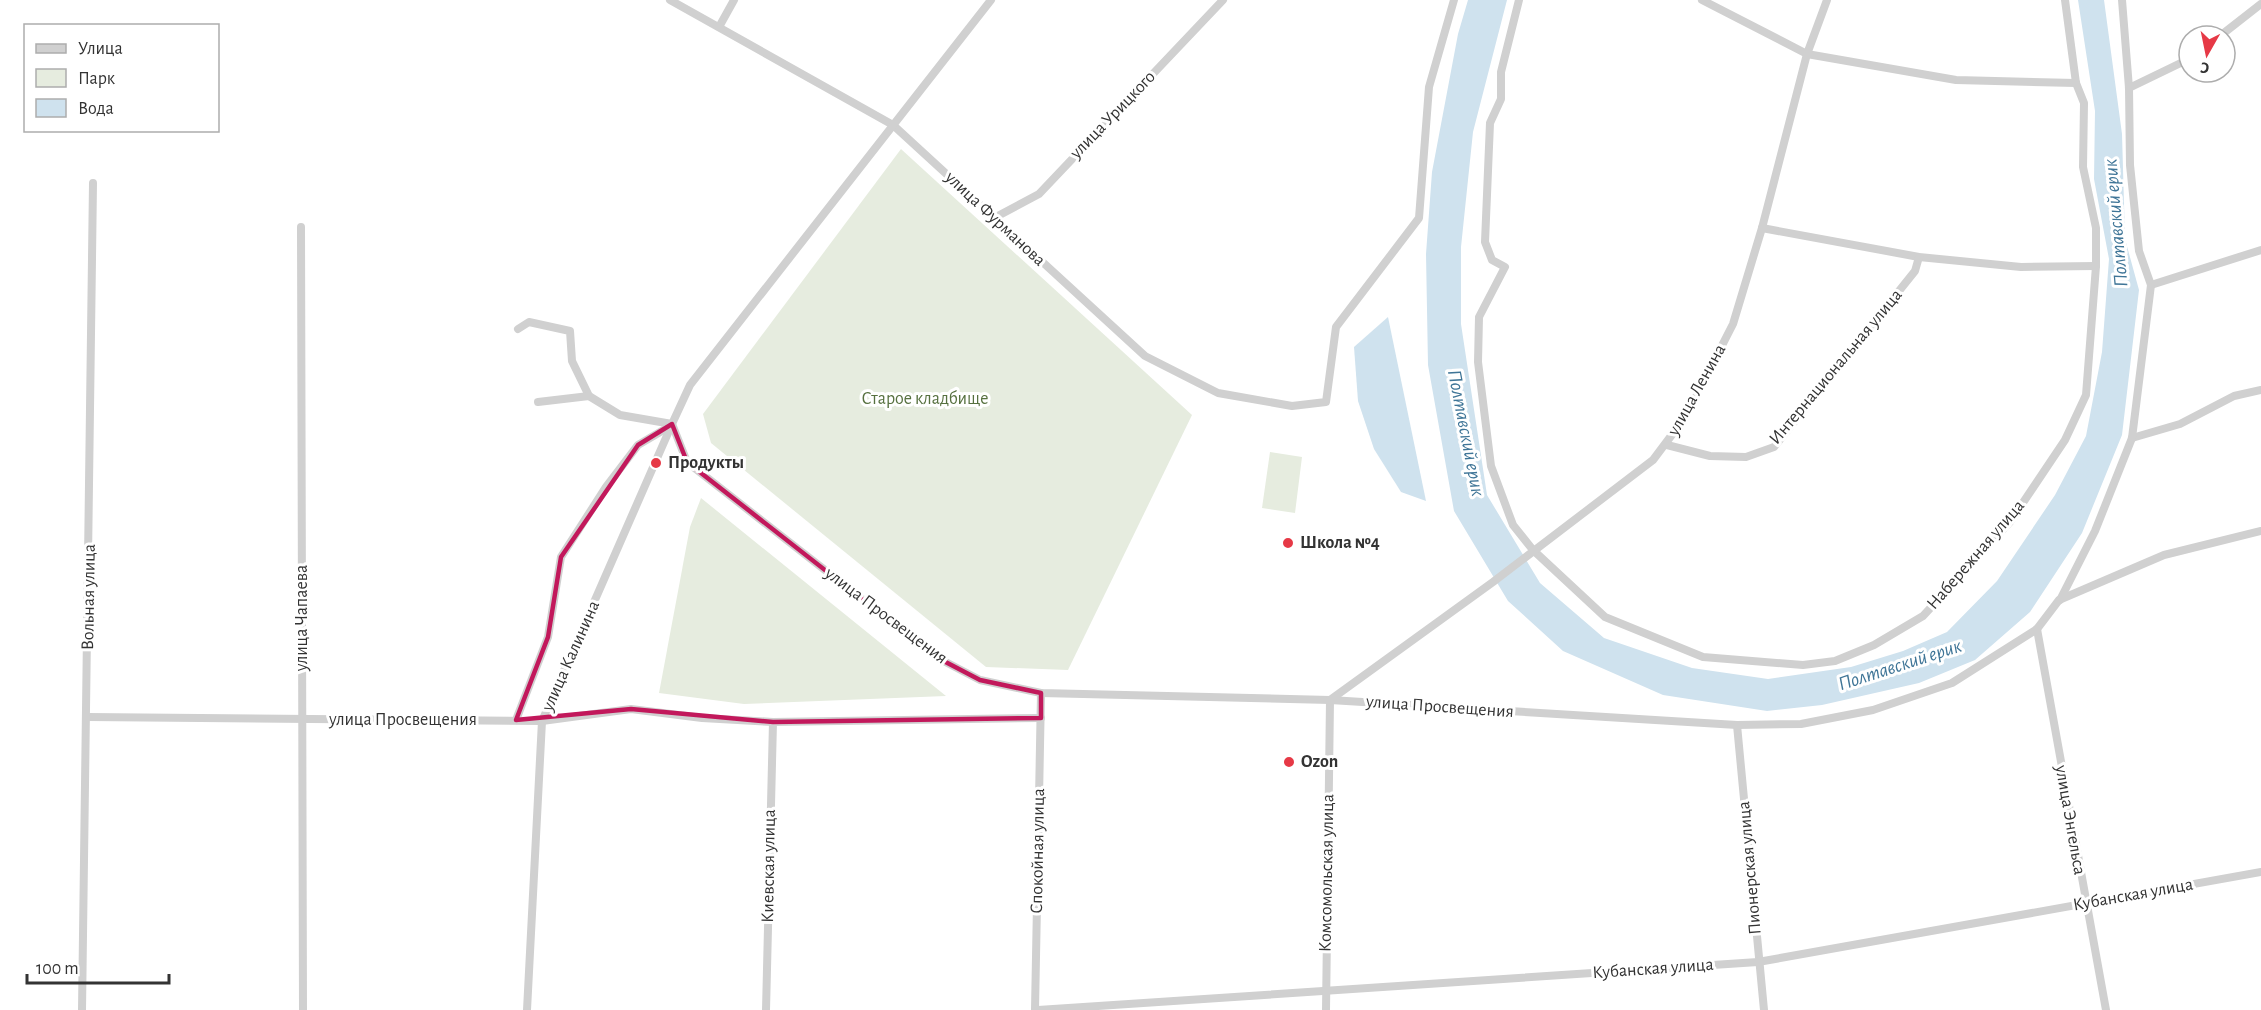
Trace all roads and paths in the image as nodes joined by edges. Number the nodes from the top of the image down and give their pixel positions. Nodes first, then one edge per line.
1 (670, 0) edge
2 (734, 0) edge
3 (991, 0) edge
4 (1223, 0) edge
5 (1454, 0) edge
6 (1519, 0) edge
7 (1702, 0) edge
8 (1827, 0) edge
9 (2065, 0) edge
10 (2122, 0) edge
11 (2261, 4) edge
12 (2235, 24) edge
13 (719, 27) junction
14 (1807, 54) junction
15 (2177, 65) edge
16 (2076, 82) junction
17 (2129, 88) junction
18 (892, 124) junction
19 (93, 183) dead end
20 (994, 218) junction
21 (301, 227) dead end
22 (1762, 228) junction
23 (2261, 250) edge
24 (1919, 257) junction
25 (2096, 266) junction
26 (2151, 285) junction
27 (518, 329) dead end
28 (2261, 390) edge
29 (588, 396) junction
30 (538, 402) dead end
31 (672, 424) junction
32 (2132, 438) junction
33 (1667, 445) junction
34 (2260, 534) edge
35 (1533, 550) junction
36 (2059, 600) junction
37 (2037, 629) junction
38 (1041, 693) junction
39 (1330, 700) junction
40 (88, 717) junction
41 (1041, 718) junction
42 (302, 719) junction
43 (516, 720) junction
44 (542, 721) junction
45 (772, 722) junction
46 (1737, 725) junction
47 (2261, 872) edge
48 (2085, 904) junction
49 (1758, 962) junction
50 (1326, 991) junction
51 (82, 1010) edge
52 (303, 1010) edge
53 (527, 1010) edge
54 (766, 1010) edge
55 (1037, 1010) edge
56 (1326, 1010) edge
57 (1764, 1010) edge
58 (2106, 1010) edge

1 - 13 street, улица Фурманова
2 - 13 street
3 - 18 street, улица Калинина
4 - 20 street, улица Урицкого
5 - 20 street, улица Фурманова
6 - 35 street, Набережная улица
7 - 14 street
8 - 14 street, улица Ленина
9 - 16 street, Набережная улица
10 - 17 street
11 - 12 street
13 - 18 street, улица Фурманова
14 - 16 street
14 - 22 street, улица Ленина
15 - 17 street
16 - 25 street, Набережная улица
17 - 26 street
18 - 20 street, улица Фурманова
18 - 31 street, улица Калинина
19 - 40 street, Вольная улица
21 - 42 street, улица Чапаева
22 - 24 street
22 - 33 street, улица Ленина
23 - 26 street
24 - 25 street
24 - 33 street, Интернациональная улица
25 - 35 street, Набережная улица
26 - 32 street
27 - 29 street
28 - 32 street
29 - 30 street
29 - 31 street
31 - 38 street, улица Просвещения
31 - 43 street
31 - 44 street, улица Калинина
32 - 36 street
33 - 35 street, улица Ленина
34 - 36 street, улица Просвещения
35 - 39 street, улица Ленина
36 - 37 street, улица Просвещения
37 - 46 street, улица Просвещения
37 - 48 street, улица Энгельса
38 - 39 street, улица Просвещения
38 - 41 street, Спокойная улица
39 - 46 street, улица Просвещения
39 - 50 street, Комсомольская улица
40 - 42 street, улица Просвещения
40 - 51 street, Вольная улица
41 - 45 street, улица Просвещения
41 - 55 street, Спокойная улица
42 - 43 street, улица Просвещения
42 - 52 street, улица Чапаева
43 - 44 street, улица Просвещения
44 - 45 street, улица Просвещения
44 - 53 street, улица Калинина
45 - 54 street, Киевская улица
46 - 49 street, Пионерская улица
47 - 48 street, Кубанская улица
48 - 49 street, Кубанская улица
48 - 58 street, улица Энгельса
49 - 50 street, Кубанская улица
49 - 57 street, Пионерская улица
50 - 55 street, Кубанская улица
50 - 56 street, Комсомольская улица

